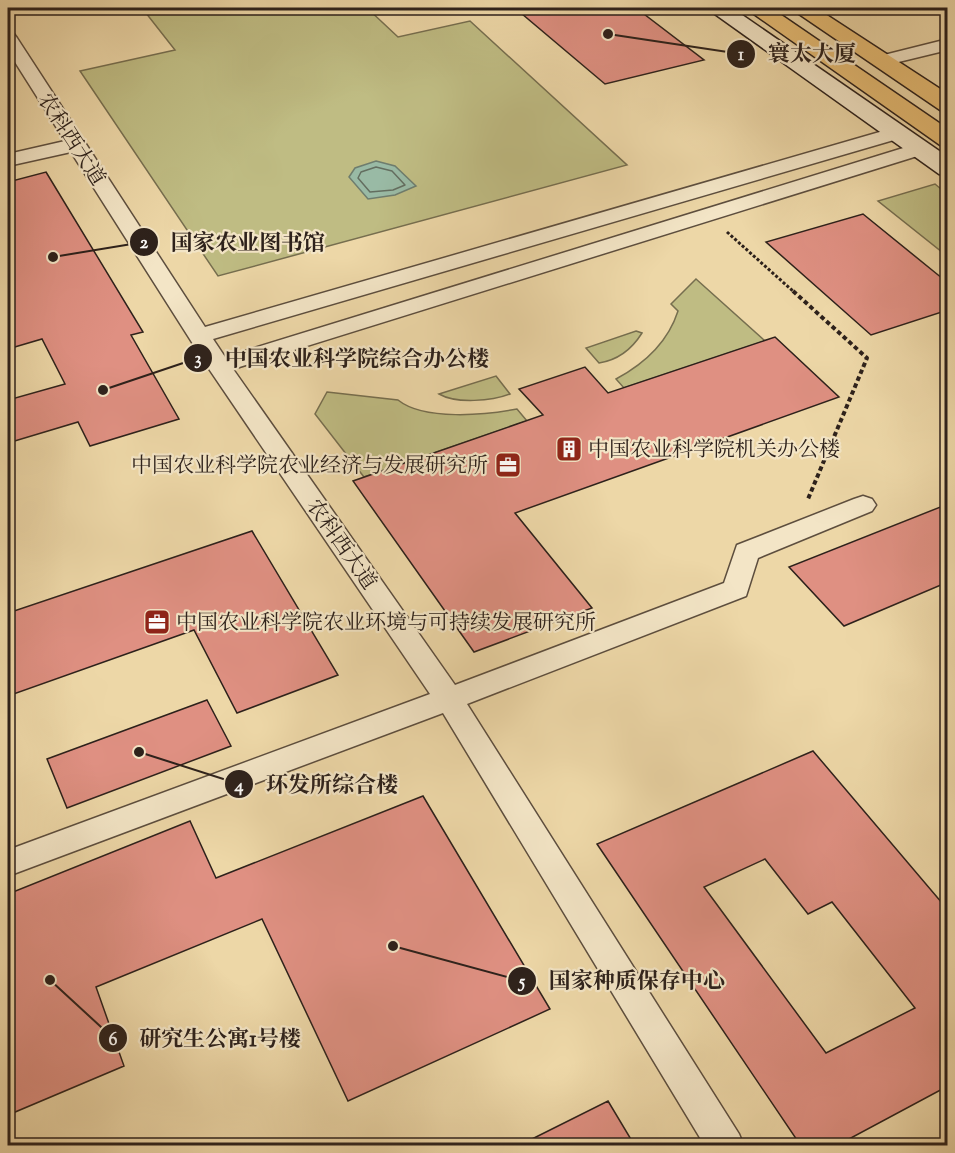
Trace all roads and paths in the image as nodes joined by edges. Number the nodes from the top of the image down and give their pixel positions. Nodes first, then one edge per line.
1 (719, 8) edge
2 (758, 8) edge
3 (803, 8) edge
4 (944, 37) edge
5 (8, 38) edge
6 (882, 61) junction
7 (948, 105) edge
8 (897, 133) junction
9 (948, 140) edge
10 (75, 145) junction
11 (920, 149) junction
12 (8, 160) edge
13 (948, 169) edge
14 (708, 214) junction
15 (200, 336) junction
16 (219, 366) junction
17 (863, 505) dead end
18 (794, 533) junction
19 (449, 699) junction
20 (8, 863) edge
21 (726, 1146) edge

1 - 8 street
2 - 9 main road
3 - 6 main road
4 - 6 street
5 - 10 street, 农科西大道
6 - 7 main road
8 - 11 street
8 - 15 street
10 - 12 street
10 - 15 street, 农科西大道
11 - 13 street
11 - 14 street
14 - 16 street
14 - 18 path
15 - 16 street, 农科西大道
16 - 19 street, 农科西大道
17 - 18 street
18 - 19 street
19 - 20 street
19 - 21 street, 农科西大道

